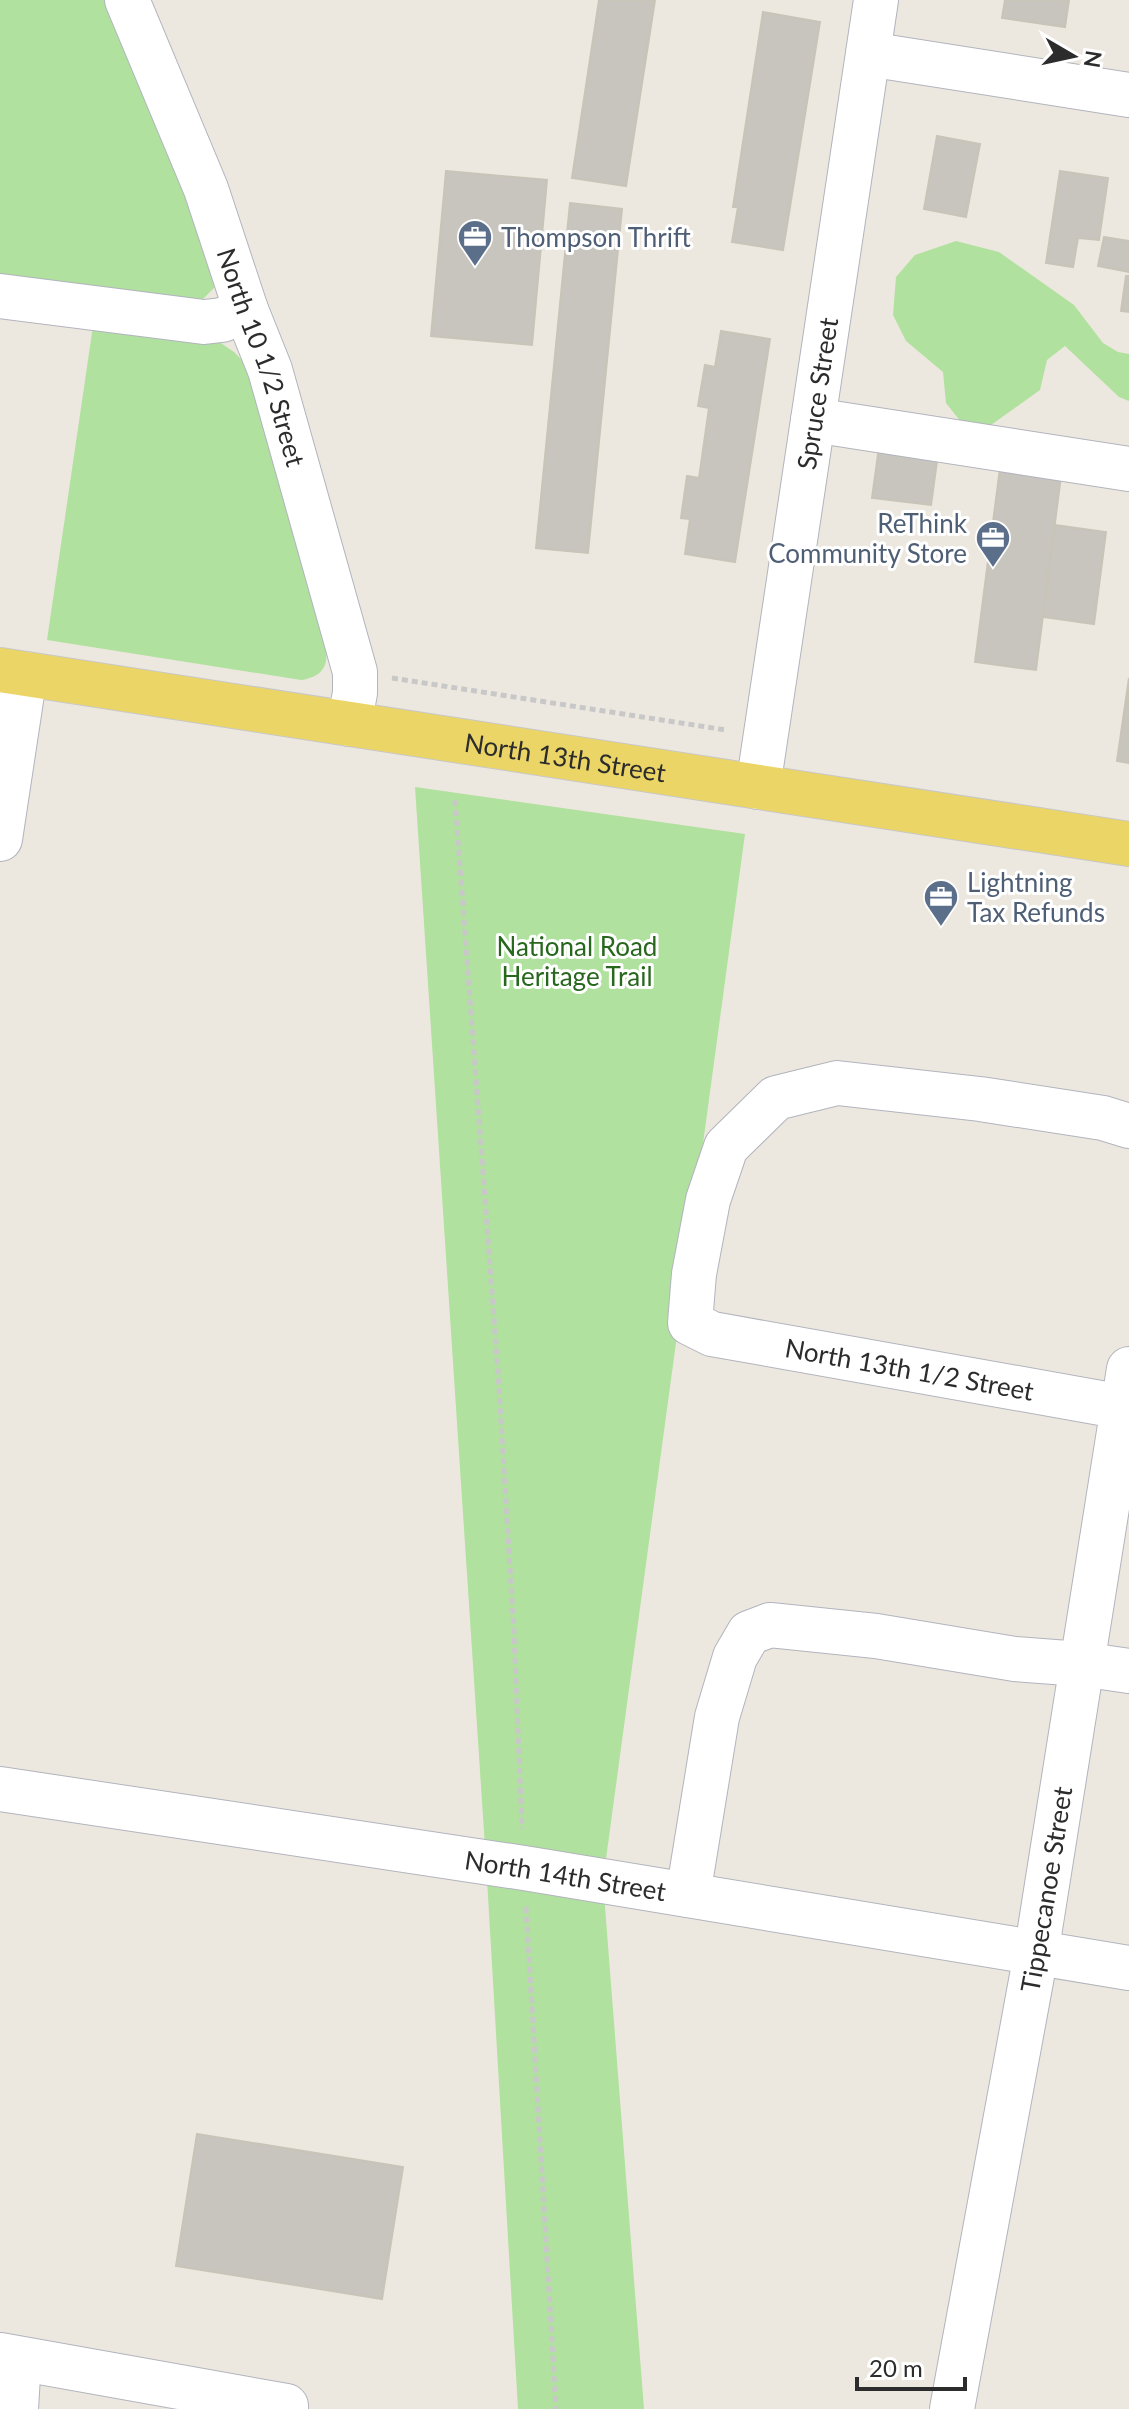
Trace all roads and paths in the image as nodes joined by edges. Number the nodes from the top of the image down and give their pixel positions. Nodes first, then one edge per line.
1 (127, 0) edge
2 (876, 0) edge
3 (868, 54) junction
4 (1129, 95) edge
5 (0, 296) edge
6 (246, 310) junction
7 (813, 420) junction
8 (1129, 469) edge
9 (12, 672) edge
10 (355, 672) junction
11 (729, 715) dead end
12 (349, 724) junction
13 (758, 787) junction
14 (455, 800) dead end
15 (0, 839) edge
16 (1129, 844) edge
17 (1129, 1126) edge
18 (1127, 1395) edge
19 (1081, 1664) junction
20 (1129, 1671) edge
21 (0, 1789) edge
22 (521, 1813) dead end
23 (688, 1895) junction
24 (527, 1916) dead end
25 (1036, 1954) junction
26 (1129, 1968) edge
27 (10, 2357) edge
28 (286, 2407) edge
29 (16, 2409) edge
30 (556, 2409) edge
31 (952, 2409) edge

1 - 6 street, North 10 1/2 Street
2 - 3 street, Spruce Street
3 - 4 street
3 - 7 street, Spruce Street
5 - 6 street
6 - 10 street, North 10 1/2 Street
7 - 8 street
7 - 13 street, Spruce Street
9 - 12 main road, North 13th Street
9 - 15 street
10 - 11 path
10 - 12 street, North 10 1/2 Street
12 - 13 main road, North 13th Street
13 - 16 main road, North 13th Street
14 - 22 path
17 - 18 street, North 13th 1/2 Street
18 - 19 street, Tippecanoe Street
19 - 20 street
19 - 23 street
19 - 25 street, Tippecanoe Street
21 - 23 street, North 14th Street
23 - 25 street, North 14th Street
24 - 30 path
25 - 26 street, North 14th Street
25 - 31 street, Tippecanoe Street
27 - 28 street
27 - 29 street

